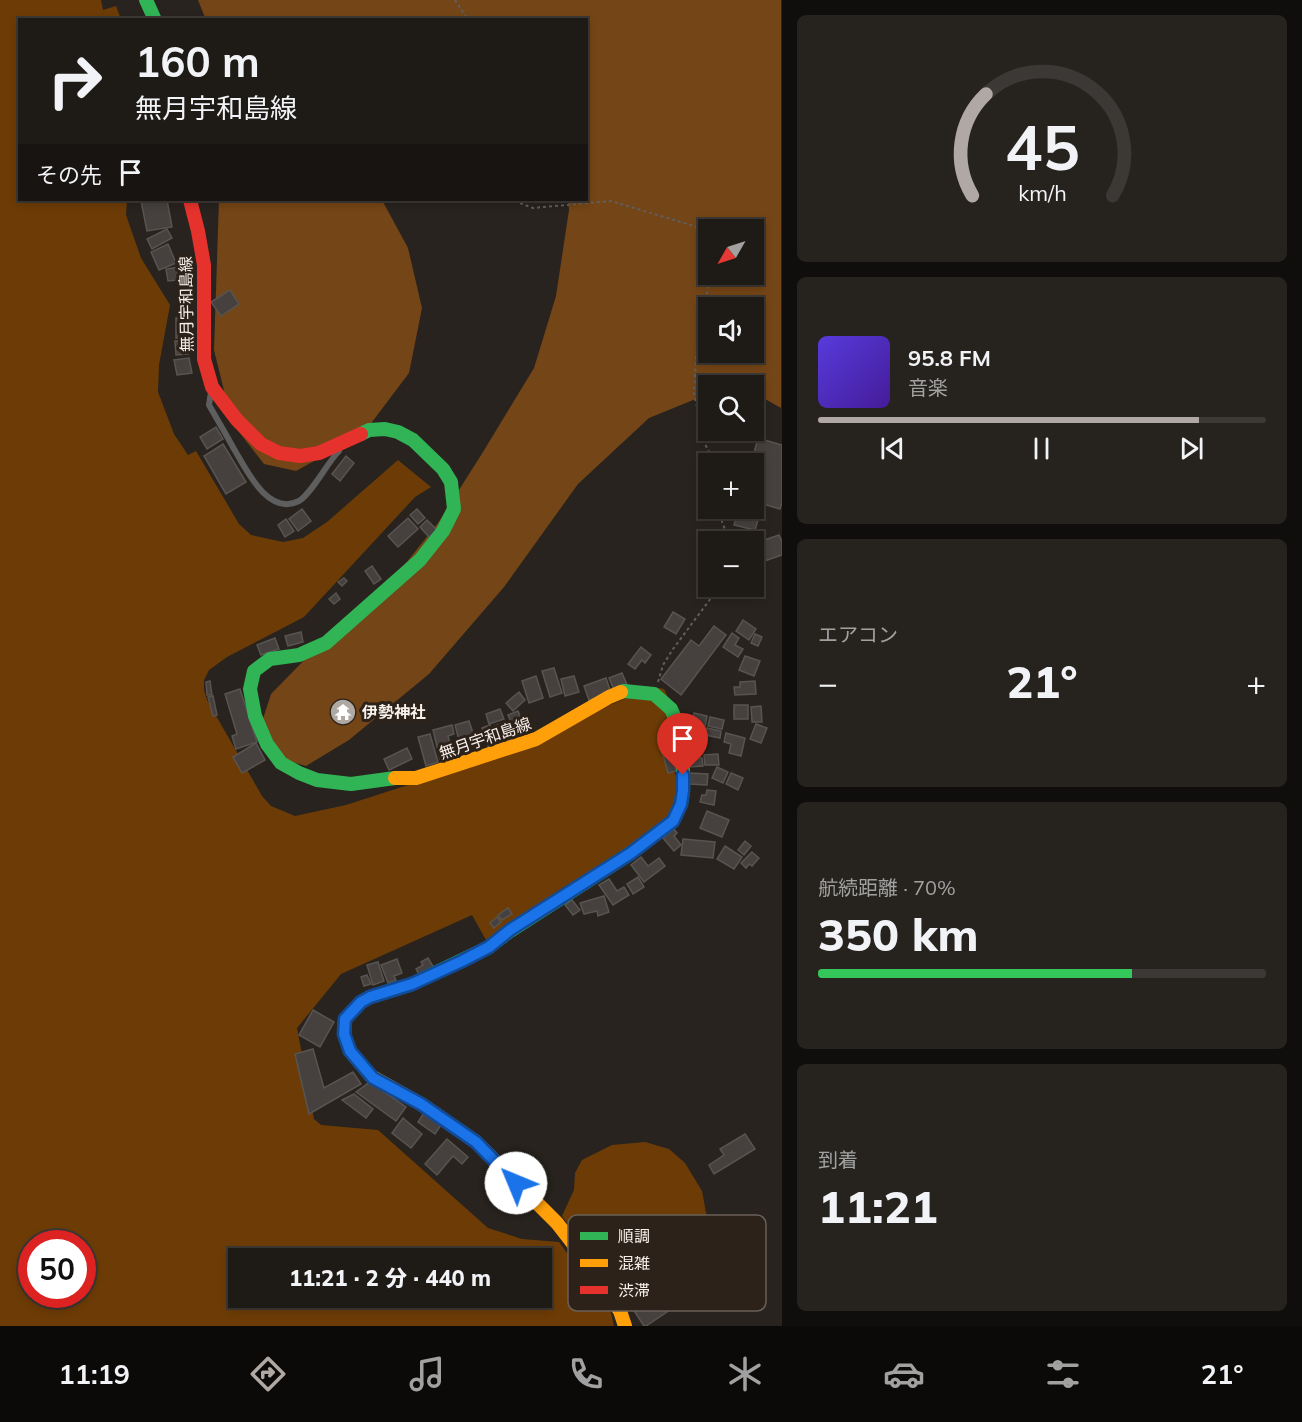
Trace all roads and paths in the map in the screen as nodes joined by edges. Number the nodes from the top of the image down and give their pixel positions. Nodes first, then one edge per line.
1 (146, 0) edge
2 (455, 0) edge
3 (154, 18) edge
4 (467, 18) edge
5 (190, 201) edge
6 (516, 201) edge
7 (698, 228) edge
8 (709, 285) edge
9 (212, 387) junction
10 (352, 437) junction
11 (710, 453) edge
12 (712, 597) edge
13 (654, 694) junction
14 (568, 1237) edge
15 (620, 1311) edge
16 (625, 1326) edge

1 - 3 main road
2 - 4 path
5 - 9 main road, 無月宇和島線
6 - 7 path
8 - 11 path
9 - 10 main road, 無月宇和島線
9 - 10 lane
10 - 13 main road, 無月宇和島線
12 - 13 path
13 - 14 main road
15 - 16 main road

